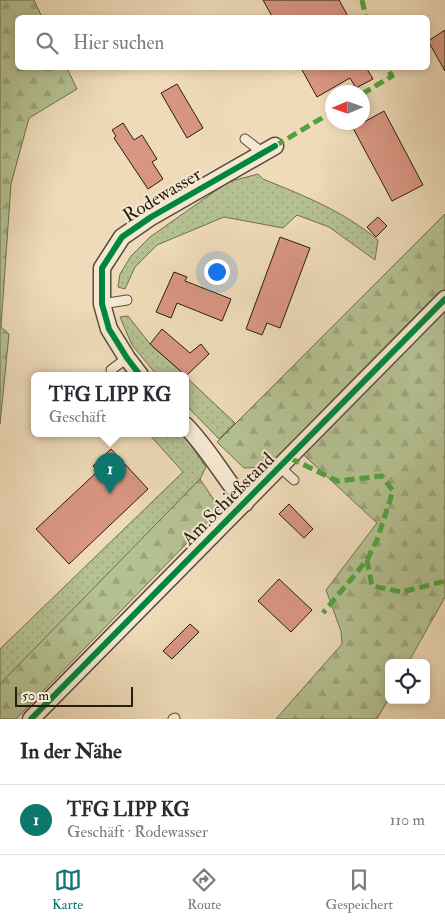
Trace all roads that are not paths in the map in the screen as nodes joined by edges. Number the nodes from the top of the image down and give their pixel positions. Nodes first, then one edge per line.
1 (245, 140) dead end
2 (269, 150) joint
3 (127, 300) dead end
4 (445, 300) edge
5 (102, 304) junction
6 (127, 358) junction
7 (111, 370) dead end
8 (138, 372) edge
9 (189, 429) edge
10 (281, 468) junction
11 (294, 480) dead end
12 (245, 503) junction
13 (31, 719) edge

1 - 2 lane
2 - 5 street, Rodewasser
3 - 5 lane
4 - 10 street, Am Schießstand
5 - 6 street, Rodewasser
6 - 7 lane
6 - 8 street, Rodewasser
9 - 12 street
10 - 11 lane
10 - 12 street, Am Schießstand
12 - 13 street, Am Schießstand

